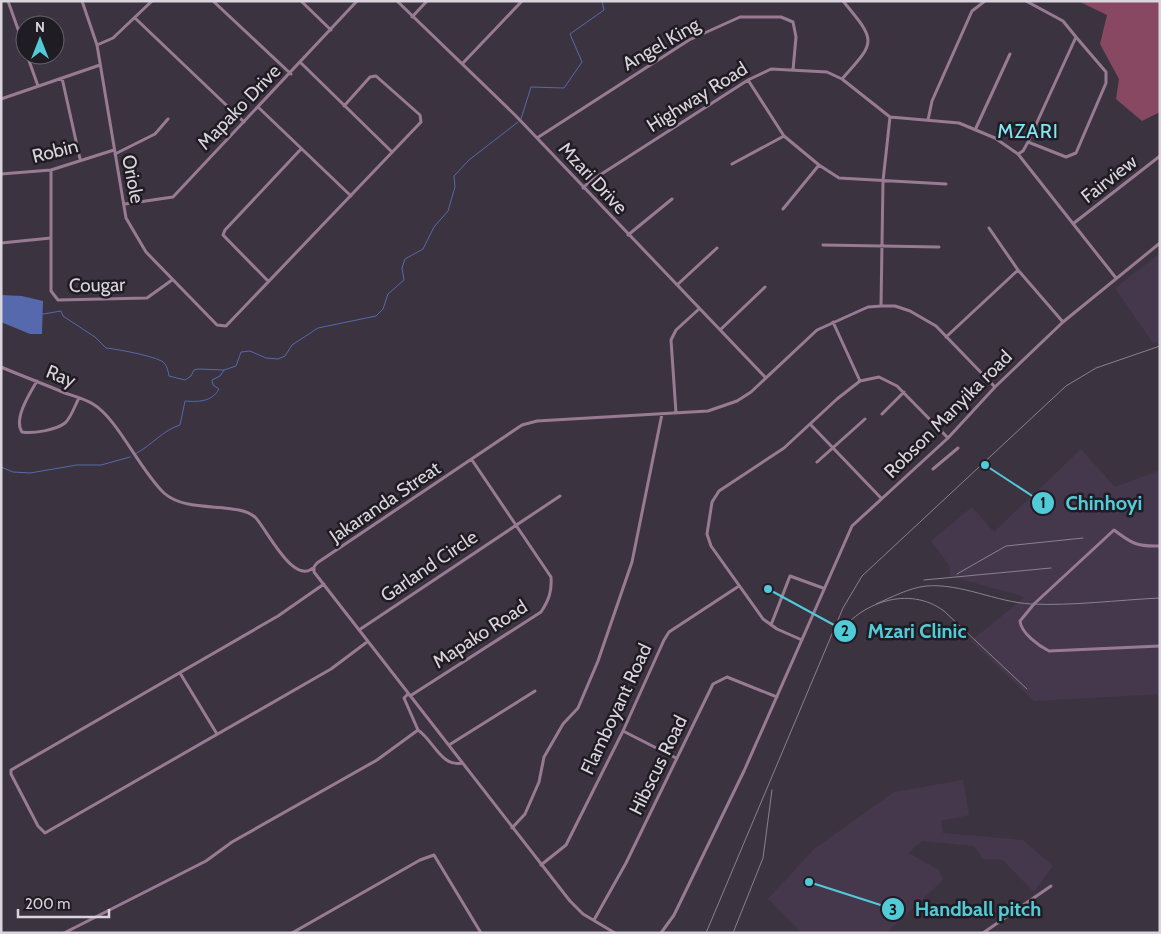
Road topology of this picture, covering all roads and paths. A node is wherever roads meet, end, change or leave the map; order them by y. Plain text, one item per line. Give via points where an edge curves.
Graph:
1 (8, 1) edge
2 (82, 1) edge
3 (152, 1) edge
4 (214, 1) edge
5 (300, 1) edge
6 (358, 1) edge
7 (397, 1) edge
8 (427, 1) edge
9 (522, 1) edge
10 (843, 1) edge
11 (985, 1) edge
12 (1026, 1) edge
13 (412, 17) junction
14 (136, 19) junction
15 (15, 21) edge
16 (331, 30) junction
17 (1076, 37) junction
18 (97, 45) junction
19 (1010, 54) dead end
20 (463, 62) junction
21 (301, 63) junction
22 (31, 65) edge
23 (100, 65) junction
24 (793, 70) junction
25 (291, 74) junction
26 (62, 78) junction
27 (842, 79) junction
28 (748, 80) junction
29 (38, 86) junction
30 (1, 99) edge
31 (344, 106) junction
32 (258, 107) junction
33 (890, 117) junction
34 (168, 120) dead end
35 (928, 120) junction
36 (244, 122) junction
37 (976, 128) junction
38 (784, 136) junction
39 (537, 138) junction
40 (1028, 142) junction
41 (301, 149) junction
42 (114, 152) junction
43 (392, 152) junction
44 (1018, 154) junction
45 (1160, 156) edge
46 (80, 159) junction
47 (732, 164) dead end
48 (819, 165) junction
49 (51, 170) junction
50 (1, 174) edge
51 (883, 181) junction
52 (946, 184) dead end
53 (583, 188) junction
54 (351, 196) junction
55 (672, 198) dead end
56 (125, 204) junction
57 (783, 209) dead end
58 (1074, 223) junction
59 (989, 228) dead end
60 (628, 235) junction
61 (51, 238) junction
62 (1, 243) edge
63 (1160, 243) edge
64 (882, 244) junction
65 (823, 245) dead end
66 (938, 247) dead end
67 (717, 248) dead end
68 (1018, 270) junction
69 (1116, 278) junction
70 (172, 280) junction
71 (268, 282) junction
72 (676, 285) junction
73 (765, 287) dead end
74 (881, 306) junction
75 (699, 309) junction
76 (833, 322) junction
77 (1063, 322) junction
78 (720, 330) junction
79 (946, 337) junction
80 (1, 367) edge
81 (765, 377) junction
82 (37, 381) junction
83 (860, 381) junction
84 (995, 387) junction
85 (904, 392) junction
86 (79, 398) junction
87 (662, 414) junction
88 (676, 414) junction
89 (882, 414) dead end
90 (865, 419) dead end
91 (811, 425) junction
92 (948, 438) junction
93 (833, 447) junction
94 (958, 448) dead end
95 (472, 460) junction
96 (817, 462) dead end
97 (933, 469) dead end
98 (560, 496) dead end
99 (881, 498) junction
100 (515, 524) junction
101 (1160, 546) edge
102 (314, 568) junction
103 (324, 584) junction
104 (740, 586) junction
105 (823, 588) junction
106 (771, 625) junction
107 (359, 630) junction
108 (802, 640) junction
109 (367, 642) junction
110 (1160, 646) edge
111 (180, 672) junction
112 (535, 691) dead end
113 (409, 695) junction
114 (777, 697) junction
115 (418, 730) junction
116 (623, 731) junction
117 (217, 734) junction
118 (450, 745) junction
119 (676, 758) junction
120 (462, 763) junction
121 (512, 828) junction
122 (540, 865) junction
123 (1051, 886) dead end
124 (594, 920) junction
125 (64, 933) edge
126 (292, 933) edge
127 (481, 933) edge
128 (615, 933) edge
129 (661, 933) edge
130 (982, 933) edge

1 - 15 street
2 - 18 street, Oriole
3 - 14 street
4 - 25 street
5 - 16 street
6 - 16 street, Mapako Drive
7 - 13 street, Mzari Drive
8 - 13 street
9 - 20 street
10 - 27 street via 868,36 869,44 866,52
11 - 35 street via 972,11 932,101
12 - 17 street via 1063,21
13 - 20 street, Mzari Drive
14 - 18 street via 113,38
14 - 36 street
16 - 21 street, Mapako Drive
17 - 40 street
17 - 40 street via 1106,72 1106,83 1076,153 1066,157
18 - 23 street, Oriole
19 - 37 street
20 - 39 street, Mzari Drive
21 - 25 street, Mapako Drive
21 - 31 street
22 - 29 street
23 - 26 street
23 - 42 street, Oriole
24 - 27 street, Highway Road via 827,72
24 - 28 street, Highway Road via 771,69
24 - 39 street, Angel King via 796,37 793,22 781,17 740,17 689,40
25 - 32 street, Mapako Drive
26 - 29 street
26 - 46 street
27 - 33 street, Highway Road
28 - 38 street
28 - 53 street, Highway Road
29 - 30 street
31 - 43 street
31 - 43 street via 370,77 376,76 420,114 421,122
32 - 36 street, Mapako Drive
32 - 41 street
33 - 35 street
33 - 51 street
34 - 42 street, Robin via 155,134
35 - 37 street
36 - 56 street, Mapako Drive via 172,197
37 - 44 street
38 - 47 street
38 - 48 street
39 - 53 street, Mzari Drive
40 - 44 street
41 - 54 street
41 - 71 street via 225,230 223,236
42 - 46 street, Robin
42 - 56 street, Oriole
43 - 54 street
44 - 58 street
45 - 58 street, Fairview
46 - 49 street, Robin
48 - 51 street via 839,178
48 - 57 street
49 - 50 street, Robin
49 - 61 street, Cougar
51 - 52 street
51 - 64 street
53 - 60 street, Mzari Drive
54 - 71 street
55 - 60 street
56 - 70 street, Oriole via 126,218 146,252
58 - 69 street
59 - 68 street
60 - 72 street, Mzari Drive
61 - 62 street
61 - 70 street, Cougar via 51,291 58,300 147,298
63 - 69 street, Robson Manyika road
64 - 65 street
64 - 66 street
64 - 74 street
67 - 72 street
68 - 77 street
68 - 79 street
69 - 77 street, Robson Manyika road
70 - 71 street, Oriole via 217,325 223,327
72 - 75 street, Mzari Drive
73 - 78 street
74 - 76 street, Jakaranda Streat via 868,307
74 - 79 street via 910,311 936,326
75 - 78 street, Mzari Drive
75 - 88 street via 676,330 671,340
76 - 81 street, Jakaranda Streat via 802,342
76 - 83 street
77 - 84 street, Robson Manyika road
78 - 81 street, Mzari Drive
79 - 84 street
80 - 82 street, Ray
81 - 88 street, Jakaranda Streat via 737,401 708,411
82 - 86 street, Ray
82 - 86 street via 24,406 20,422 22,432 41,432 65,423
83 - 85 street via 879,378
83 - 91 street
84 - 92 street, Robson Manyika road
85 - 89 street
85 - 92 street
86 - 102 street, Ray via 93,404 108,417 144,472 166,495 186,504 236,510 254,516 296,570 302,572
87 - 88 street, Jakaranda Streat
87 - 95 street, Jakaranda Streat via 537,420 522,426
87 - 121 street via 632,562 598,660 578,708 563,724 544,757 539,782 526,814
90 - 93 street
91 - 93 street
91 - 104 street via 784,448 719,491 712,502 708,534 711,546
92 - 99 street, Robson Manyika road
93 - 96 street
93 - 99 street
94 - 97 street
95 - 100 street, Mapako Road
95 - 102 street, Jakaranda Streat
98 - 100 street, Garland Circle
99 - 105 street, Robson Manyika road via 852,526
100 - 107 street, Garland Circle
100 - 113 street, Mapako Road via 551,577 548,602 540,612
101 - 110 street via 1143,547 1114,530 1020,620 1040,646 1049,651
102 - 103 street
103 - 107 street
103 - 111 street via 278,616
104 - 106 street via 763,619
104 - 116 street, Flamboyant Road via 669,632
105 - 106 street via 790,576
105 - 108 street, Robson Manyika road
106 - 108 street
107 - 109 street
108 - 114 street, Robson Manyika road
109 - 113 street
109 - 117 street via 331,669
111 - 117 street
111 - 117 street via 11,770 38,826 45,833
112 - 118 street
113 - 115 street via 404,698 406,707
113 - 118 street
114 - 119 street, Hibscus Road via 727,677 719,679 713,684
114 - 129 street, Robson Manyika road via 674,915
115 - 120 street via 449,763
115 - 125 street via 377,760 232,842 206,861
116 - 119 street
116 - 122 street, Flamboyant Road via 566,845
118 - 120 street
119 - 124 street, Hibscus Road via 626,863
120 - 121 street
121 - 122 street
122 - 124 street via 570,901
123 - 130 street
124 - 128 street
126 - 127 street via 434,855

